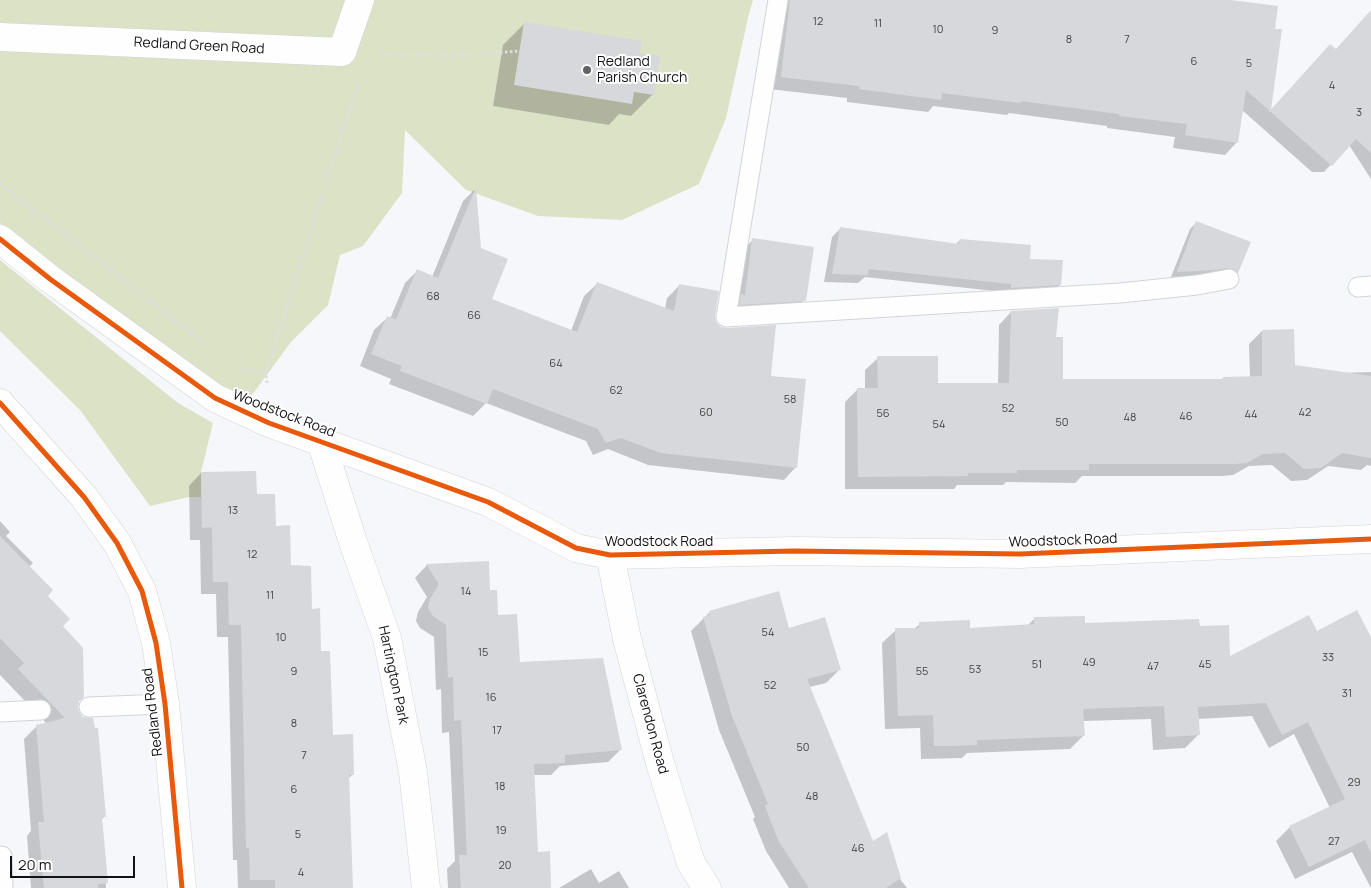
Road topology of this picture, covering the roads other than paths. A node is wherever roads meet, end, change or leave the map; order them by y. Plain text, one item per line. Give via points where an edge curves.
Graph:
1 (360, 0) edge
2 (778, 0) edge
3 (0, 36) edge
4 (0, 239) edge
5 (1229, 279) dead end
6 (0, 403) edge
7 (321, 441) junction
8 (1371, 539) edge
9 (610, 555) junction
10 (165, 704) junction
11 (89, 707) dead end
12 (41, 710) dead end
13 (0, 712) edge
14 (2, 856) dead end
15 (4, 888) edge
16 (182, 888) edge
17 (426, 888) edge
18 (707, 888) edge

1 - 3 street, Redland Green Road via 342,52
2 - 5 lane via 726,316 1120,293
4 - 7 street, Woodstock Road via 215,398 269,423
6 - 10 street, Redland Road via 84,497 117,543 142,591 156,643
7 - 9 street, Woodstock Road via 488,502 576,548
7 - 17 street, Hartington Park via 387,638 413,772
8 - 9 street, Woodstock Road via 1020,554 794,552
9 - 18 street, Clarendon Road via 627,639 660,763 692,863
10 - 11 lane
10 - 16 street, Redland Road
12 - 13 lane
14 - 15 lane

